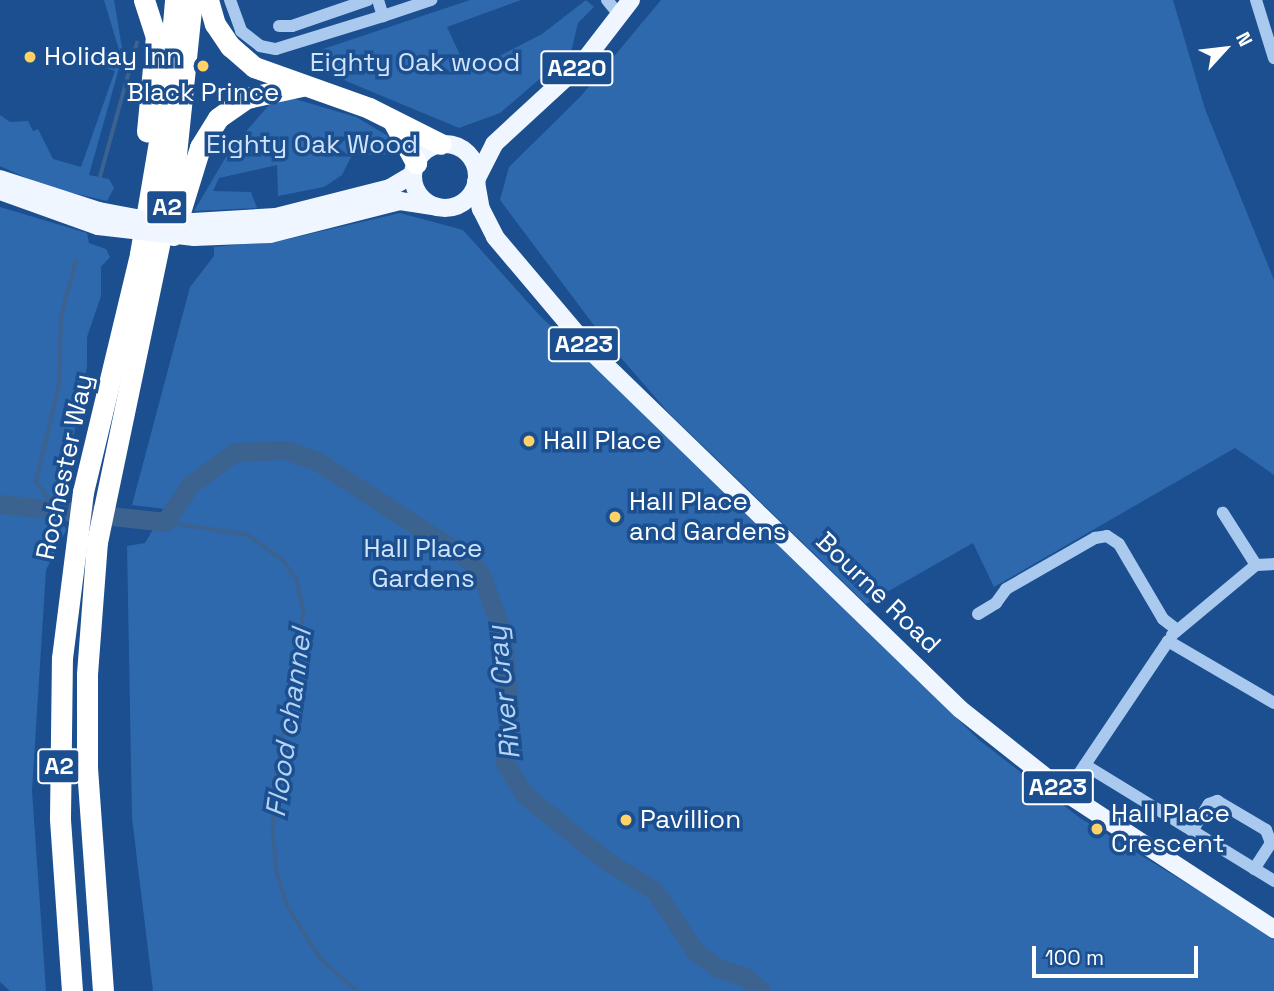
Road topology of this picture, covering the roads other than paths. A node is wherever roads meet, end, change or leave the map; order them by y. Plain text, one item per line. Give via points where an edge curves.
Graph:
1 (144, 0) edge
2 (175, 0) edge
3 (192, 0) edge
4 (208, 0) edge
5 (230, 0) edge
6 (368, 0) edge
7 (378, 0) edge
8 (430, 0) edge
9 (607, 0) edge
10 (631, 0) edge
11 (1256, 0) edge
12 (383, 16) junction
13 (620, 16) junction
14 (279, 26) dead end
15 (1274, 58) edge
16 (302, 86) junction
17 (391, 119) junction
18 (512, 125) junction
19 (452, 146) junction
20 (415, 169) junction
21 (0, 179) edge
22 (477, 180) junction
23 (0, 191) edge
24 (444, 207) junction
25 (99, 218) junction
26 (193, 229) junction
27 (495, 237) junction
28 (125, 411) junction
29 (97, 424) junction
30 (1223, 513) dead end
31 (1274, 564) edge
32 (1256, 565) junction
33 (978, 614) dead end
34 (1176, 629) junction
35 (1168, 641) junction
36 (1274, 704) edge
37 (1085, 765) junction
38 (1066, 793) junction
39 (1192, 831) junction
40 (1254, 869) junction
41 (1274, 881) edge
42 (1274, 929) edge
43 (72, 991) edge
44 (103, 991) edge

1 - 29 highway via 153,18 157,52 140,188 99,391
2 - 29 highway, Rochester Way / A2 via 167,94 140,254
3 - 28 highway, Rochester Way / A2 via 174,174
4 - 16 highway via 215,24 230,46 254,66
5 - 12 street via 241,31 260,46 276,49
6 - 14 street via 292,26
7 - 12 street
8 - 12 street
9 - 13 street
10 - 13 main road, A220
11 - 15 street
13 - 18 main road, A220 via 571,74
16 - 17 highway
16 - 28 highway via 247,98 227,109 208,130 193,167
17 - 19 highway
17 - 20 highway
18 - 19 main road, A220
18 - 22 main road, A220 via 494,144
19 - 20 main road via 426,150
19 - 22 main road via 473,160
20 - 24 main road via 423,199
20 - 26 main road, Bourne Road / A223 via 390,188 276,217
21 - 25 main road, Bourne Road / A223
22 - 24 main road via 469,198
22 - 27 main road, Bourne Road / A223 via 481,209
23 - 25 main road, Bourne Road / A223
24 - 26 main road, Bourne Road / A223 via 400,201 270,234
24 - 27 main road, Bourne Road / A223
25 - 26 main road, Bourne Road / A223, bridge
27 - 38 main road, Bourne Road / A223 via 547,303 613,373 960,709
28 - 44 highway, Rochester Way / A2 via 97,542 87,674 87,769
29 - 43 highway, Rochester Way / A2 via 75,540 58,738
30 - 32 street
31 - 32 street
32 - 34 street
33 - 34 street via 996,603 1006,589 1095,538 1107,536 1119,544 1163,619
34 - 35 street
35 - 36 street
35 - 37 street
37 - 38 street
37 - 39 street
38 - 42 main road, Bourne Road / A223
39 - 40 street
39 - 40 street via 1213,802 1243,815 1271,834 1271,843
40 - 41 street

